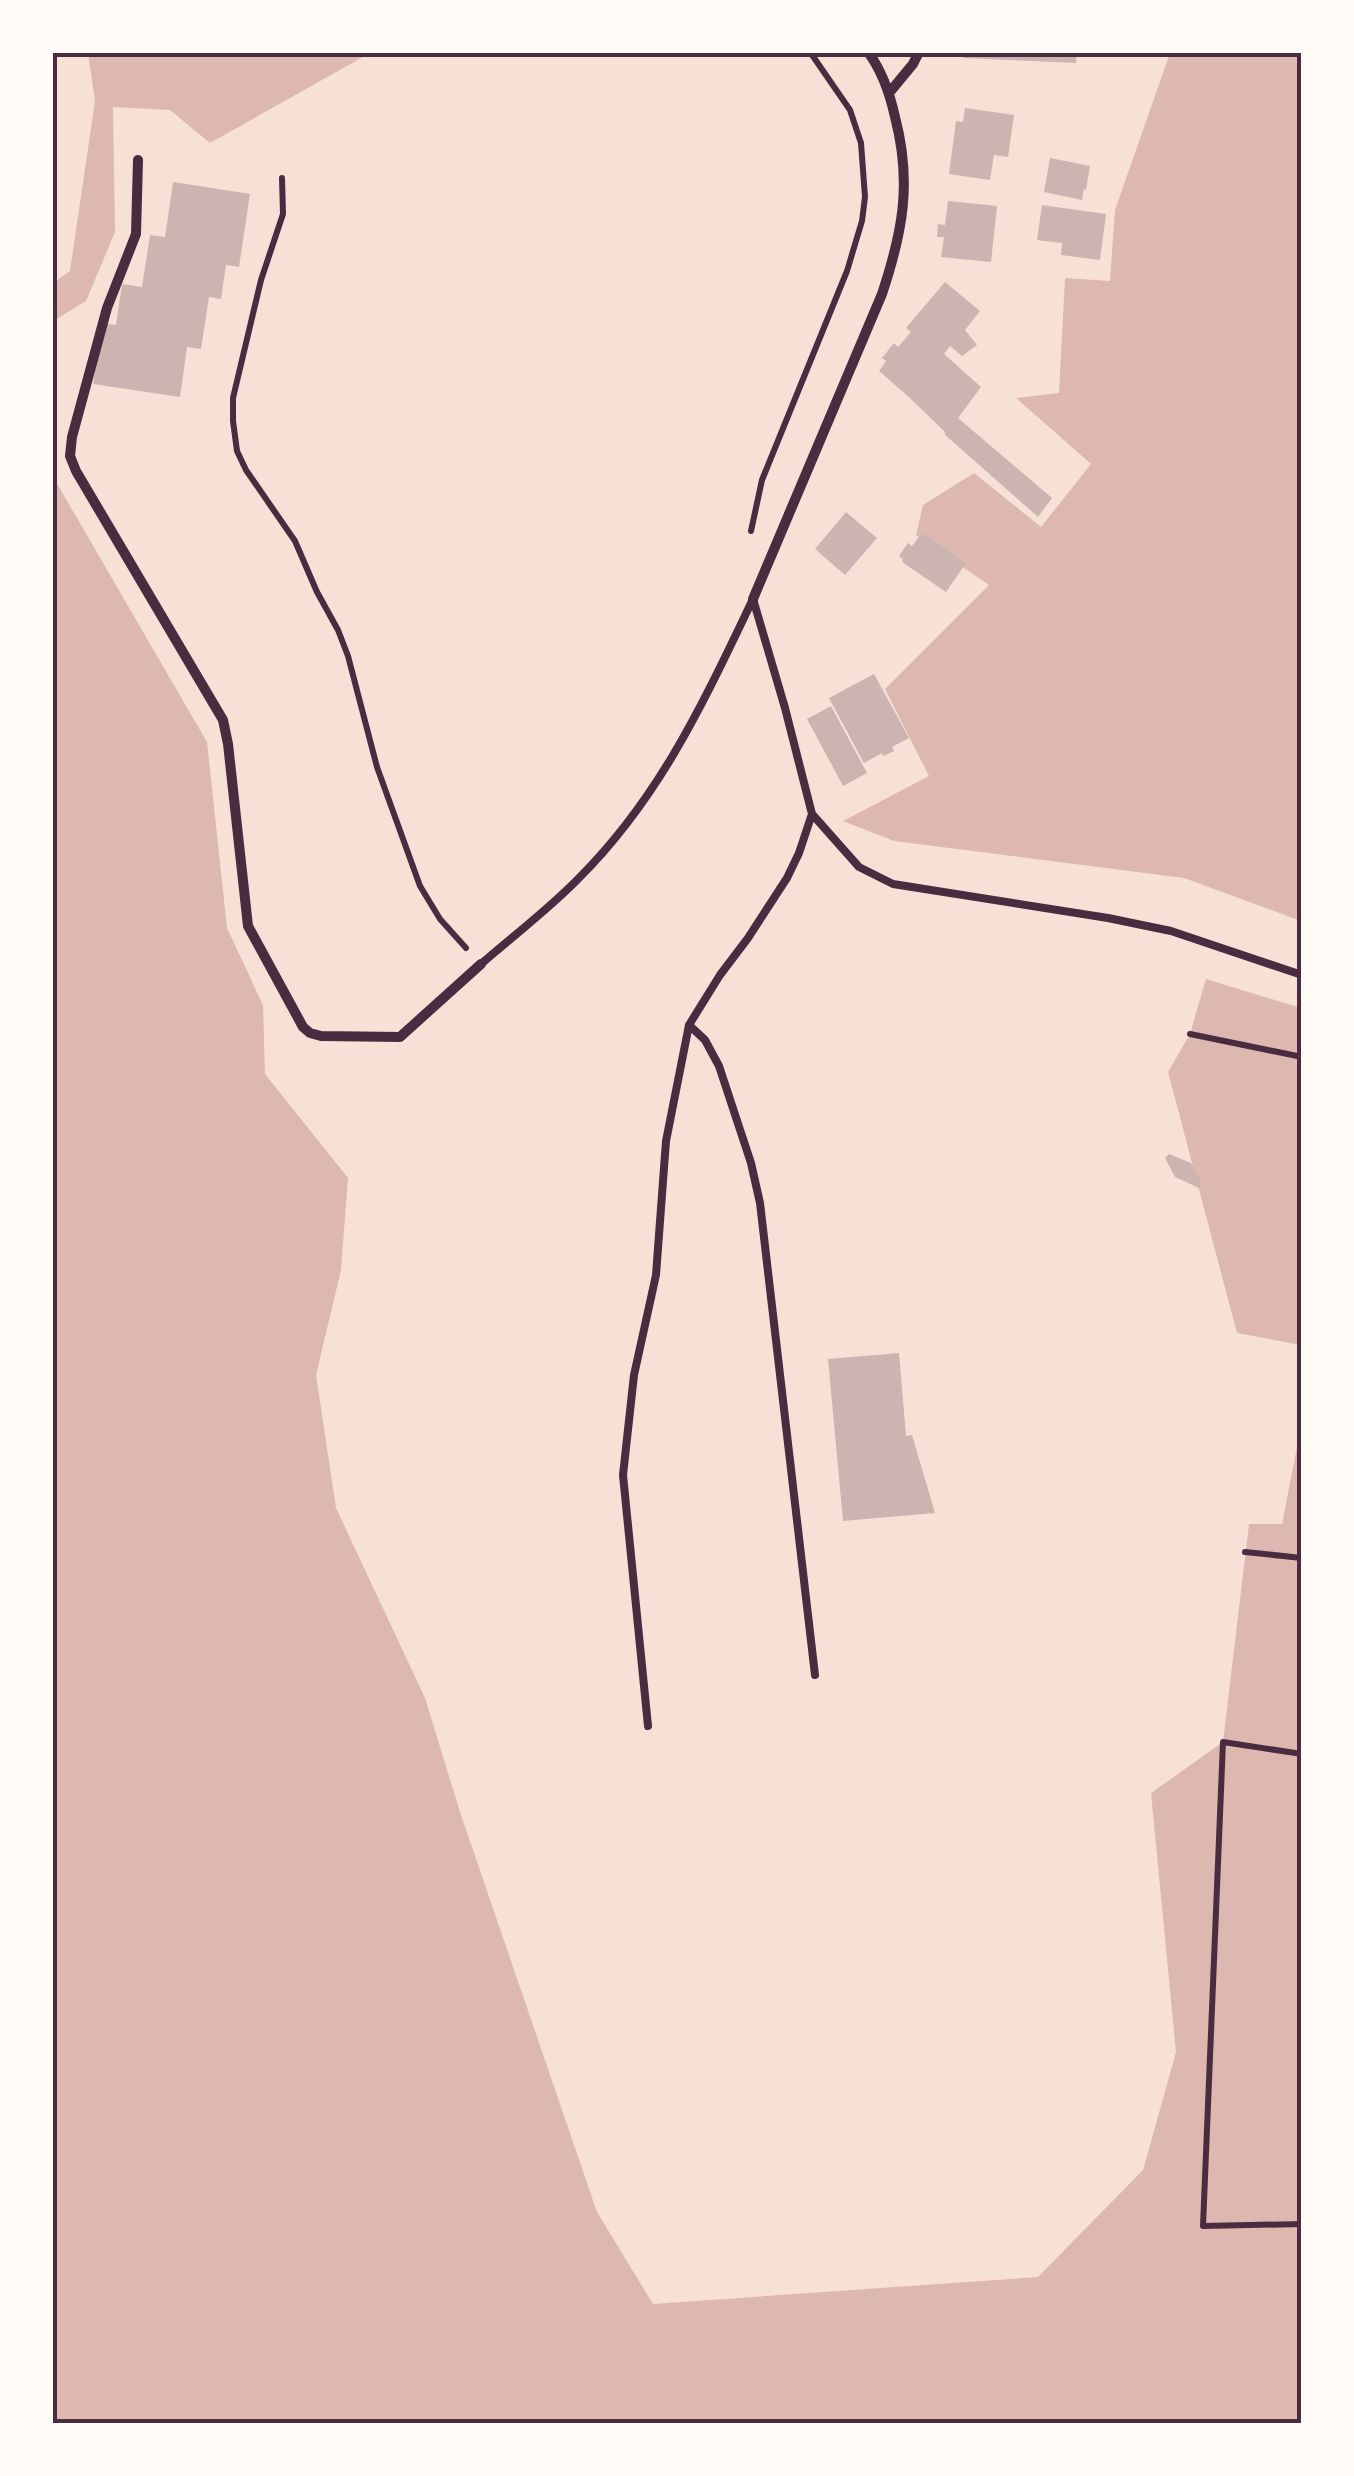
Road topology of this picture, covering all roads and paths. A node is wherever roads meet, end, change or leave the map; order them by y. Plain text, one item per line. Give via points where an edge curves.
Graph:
1 (810, 52) edge
2 (868, 52) edge
3 (919, 52) edge
4 (890, 93) junction
5 (138, 160) dead end
6 (282, 178) dead end
7 (748, 547) dead end
8 (753, 599) junction
9 (812, 814) junction
10 (481, 964) junction
11 (1302, 974) edge
12 (689, 1025) junction
13 (1190, 1034) dead end
14 (1302, 1057) edge
15 (1245, 1552) dead end
16 (1302, 1558) edge
17 (816, 1675) dead end
18 (648, 1726) dead end
19 (1302, 1754) edge
20 (1302, 2224) edge

1 - 7 path via 850,110 861,143 862,221 762,480
2 - 4 street
3 - 4 street
4 - 8 street via 906,174 896,254
5 - 10 street via 136,234 108,308 70,456 223,720 248,926 303,1026 321,1036 400,1036
6 - 10 path via 283,214 233,398 238,450 295,541 338,630 420,886
8 - 9 lane
8 - 10 lane via 690,730 643,802 579,878
9 - 11 lane via 858,867 893,884 1171,931
9 - 12 lane via 787,878
12 - 17 lane via 720,1066 760,1203
12 - 18 lane via 666,1141 656,1275 634,1375 623,1475
13 - 14 path
15 - 16 path
19 - 20 path via 1222,1742 1202,2226

